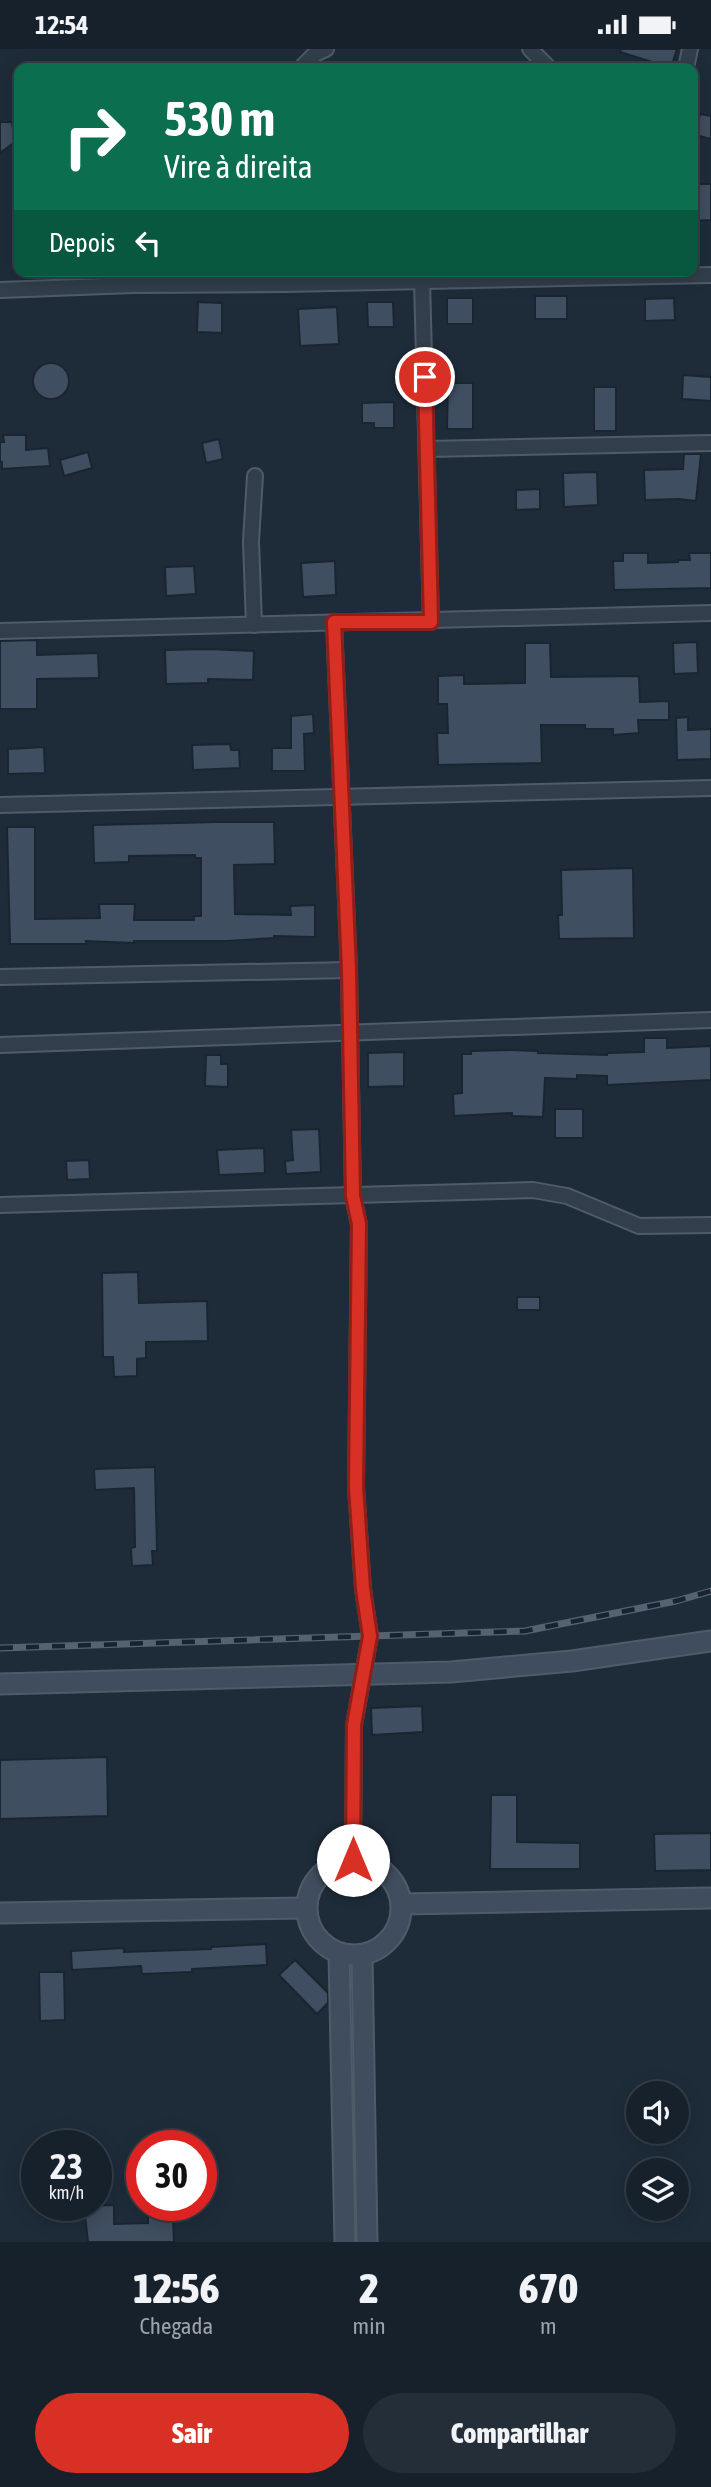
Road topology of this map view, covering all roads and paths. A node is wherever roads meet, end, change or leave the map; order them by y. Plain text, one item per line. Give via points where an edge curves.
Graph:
1 (326, 49) edge
2 (530, 49) edge
3 (306, 63) edge
4 (545, 63) edge
5 (544, 277) edge
6 (284, 278) edge
7 (422, 281) junction
8 (0, 290) edge
9 (711, 443) edge
10 (427, 449) junction
11 (255, 476) dead end
12 (711, 613) edge
13 (334, 622) junction
14 (431, 622) junction
15 (254, 625) junction
16 (0, 631) edge
17 (711, 788) edge
18 (340, 797) junction
19 (0, 805) edge
20 (349, 970) junction
21 (0, 977) edge
22 (711, 1020) edge
23 (350, 1033) junction
24 (0, 1045) edge
25 (353, 1196) junction
26 (0, 1205) edge
27 (711, 1225) edge
28 (711, 1641) edge
29 (363, 1673) junction
30 (0, 1684) edge
31 (353, 1860) junction
32 (711, 1898) edge
33 (402, 1905) junction
34 (306, 1908) junction
35 (0, 1913) edge
36 (339, 1953) junction
37 (362, 1955) junction
38 (345, 2242) edge
39 (367, 2242) edge

1 - 3 street
2 - 4 street
5 - 7 street
6 - 7 street
6 - 8 street
7 - 10 street
9 - 10 street
10 - 14 street
11 - 15 street via 251,541
12 - 14 street
13 - 14 street
13 - 15 street
13 - 18 street
15 - 16 street
17 - 18 street
18 - 19 street
18 - 20 street
20 - 21 street
20 - 23 street
22 - 23 street
23 - 24 street
23 - 25 street
25 - 26 street
25 - 27 street via 533,1190 567,1196 639,1226
25 - 29 street via 359,1224 356,1487 370,1636
28 - 29 street via 572,1661 451,1672
29 - 30 street
29 - 31 street via 354,1725
31 - 33 street via 376,1866 394,1882
31 - 34 street via 330,1867 312,1884
32 - 33 street
33 - 37 street via 400,1922 391,1937
34 - 35 street
34 - 36 street via 322,1943
36 - 37 street
36 - 38 street
37 - 39 street

